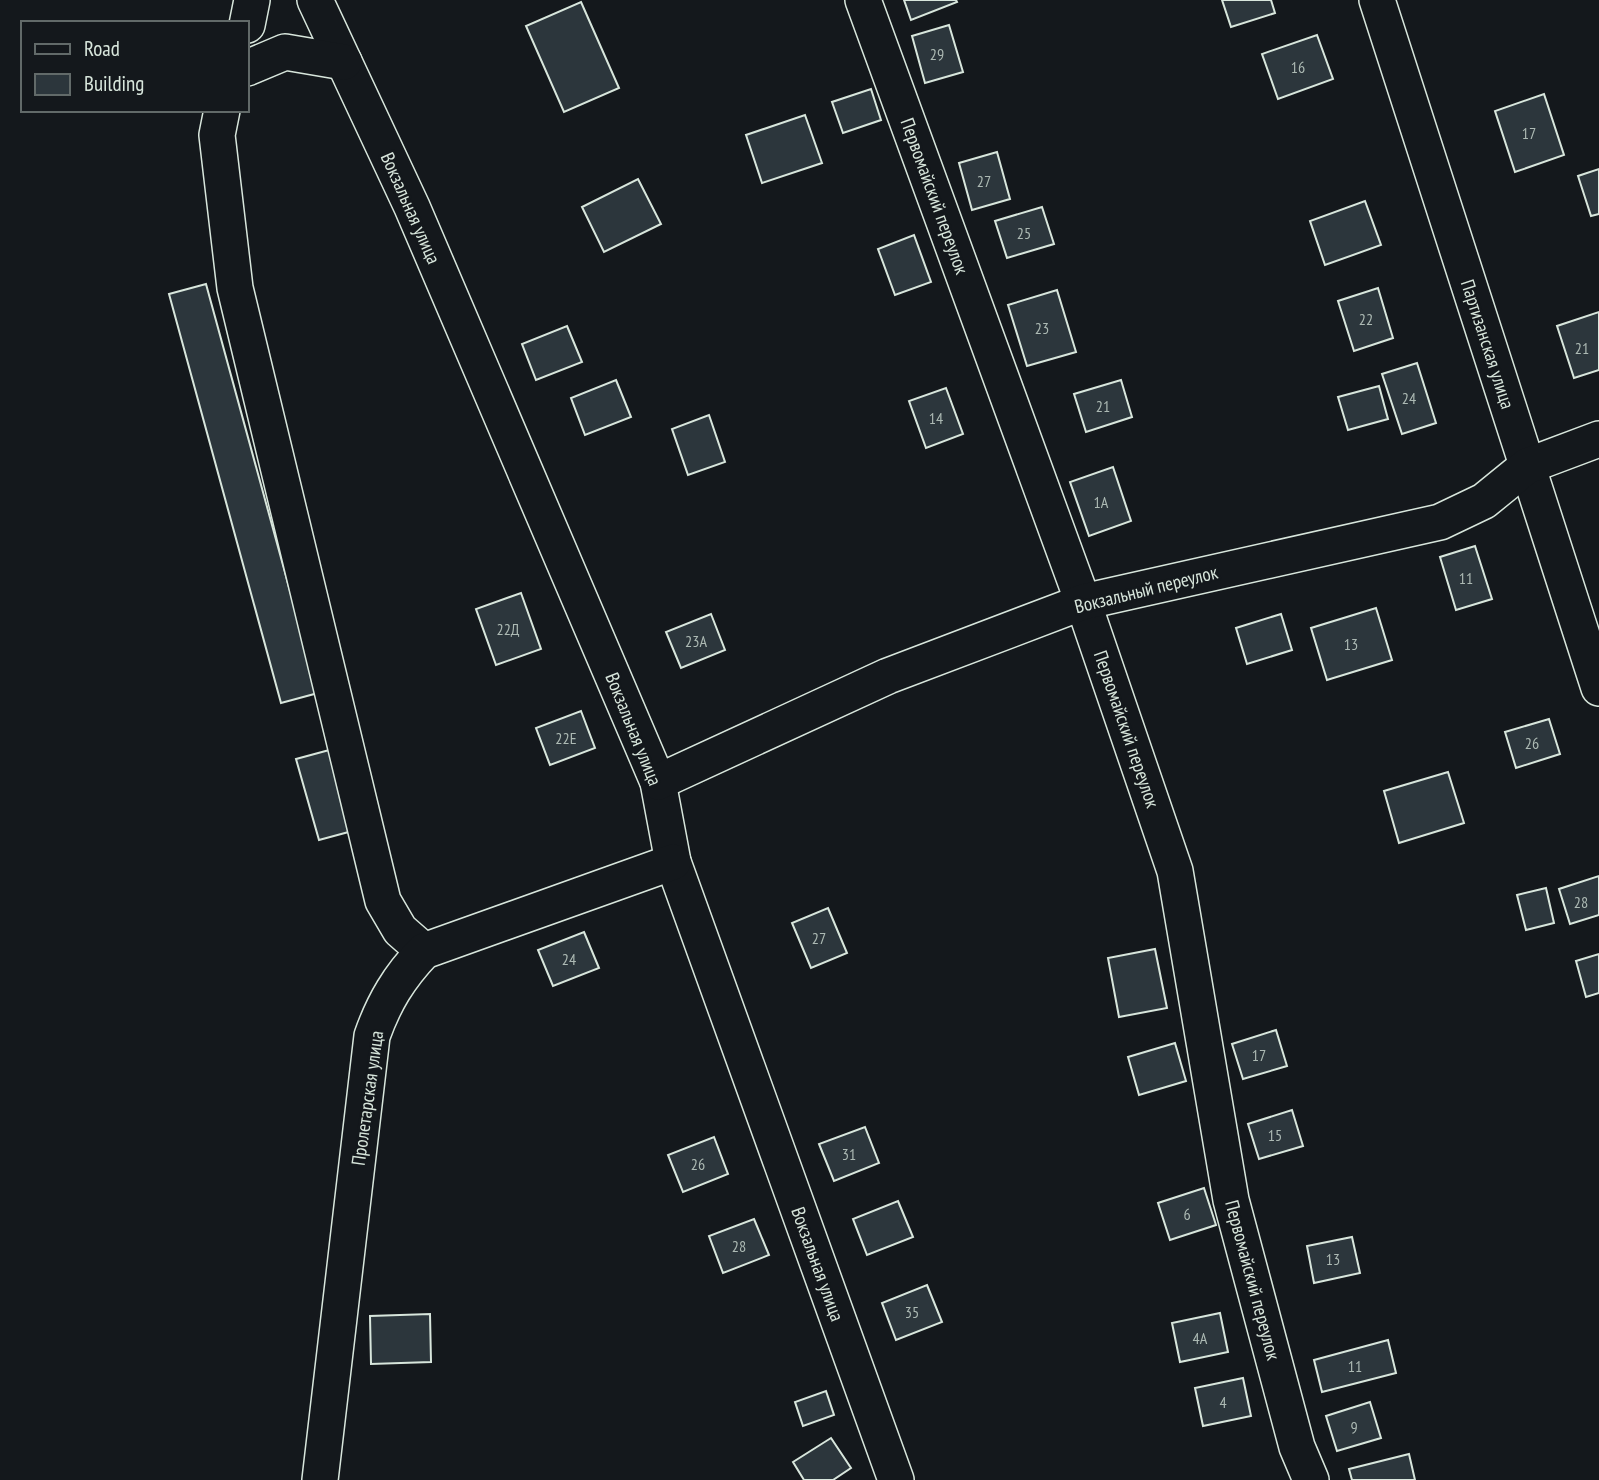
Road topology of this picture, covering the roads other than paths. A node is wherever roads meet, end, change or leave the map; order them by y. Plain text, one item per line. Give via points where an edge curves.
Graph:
1 (252, 0) edge
2 (315, 0) edge
3 (863, 0) edge
4 (1377, 0) edge
5 (248, 21) edge
6 (344, 62) junction
7 (248, 67) edge
8 (222, 112) edge
9 (1599, 439) edge
10 (1527, 466) junction
11 (1083, 602) junction
12 (1599, 688) edge
13 (658, 782) junction
14 (673, 862) junction
15 (424, 951) junction
16 (320, 1480) edge
17 (896, 1480) edge
18 (1311, 1480) edge

1 - 5 street
2 - 6 street, Вокзальная улица
3 - 11 street, Первомайский переулок
4 - 10 street, Партизанская улица
6 - 7 street via 285,52
6 - 13 street, Вокзальная улица via 418,220
8 - 15 street via 217,135 238,302 383,901 400,930
9 - 10 street, Вокзальный переулок
10 - 11 street, Вокзальный переулок via 1484,501 1440,522
10 - 12 street, Партизанская улица
11 - 13 street, Вокзальный переулок via 888,676
11 - 18 street, Первомайский переулок via 1175,872 1231,1200 1297,1447
13 - 14 street, Вокзальная улица
14 - 15 street, Пролетарская улица
14 - 17 street, Вокзальная улица
15 - 16 street, Пролетарская улица via 383,1004 372,1036

